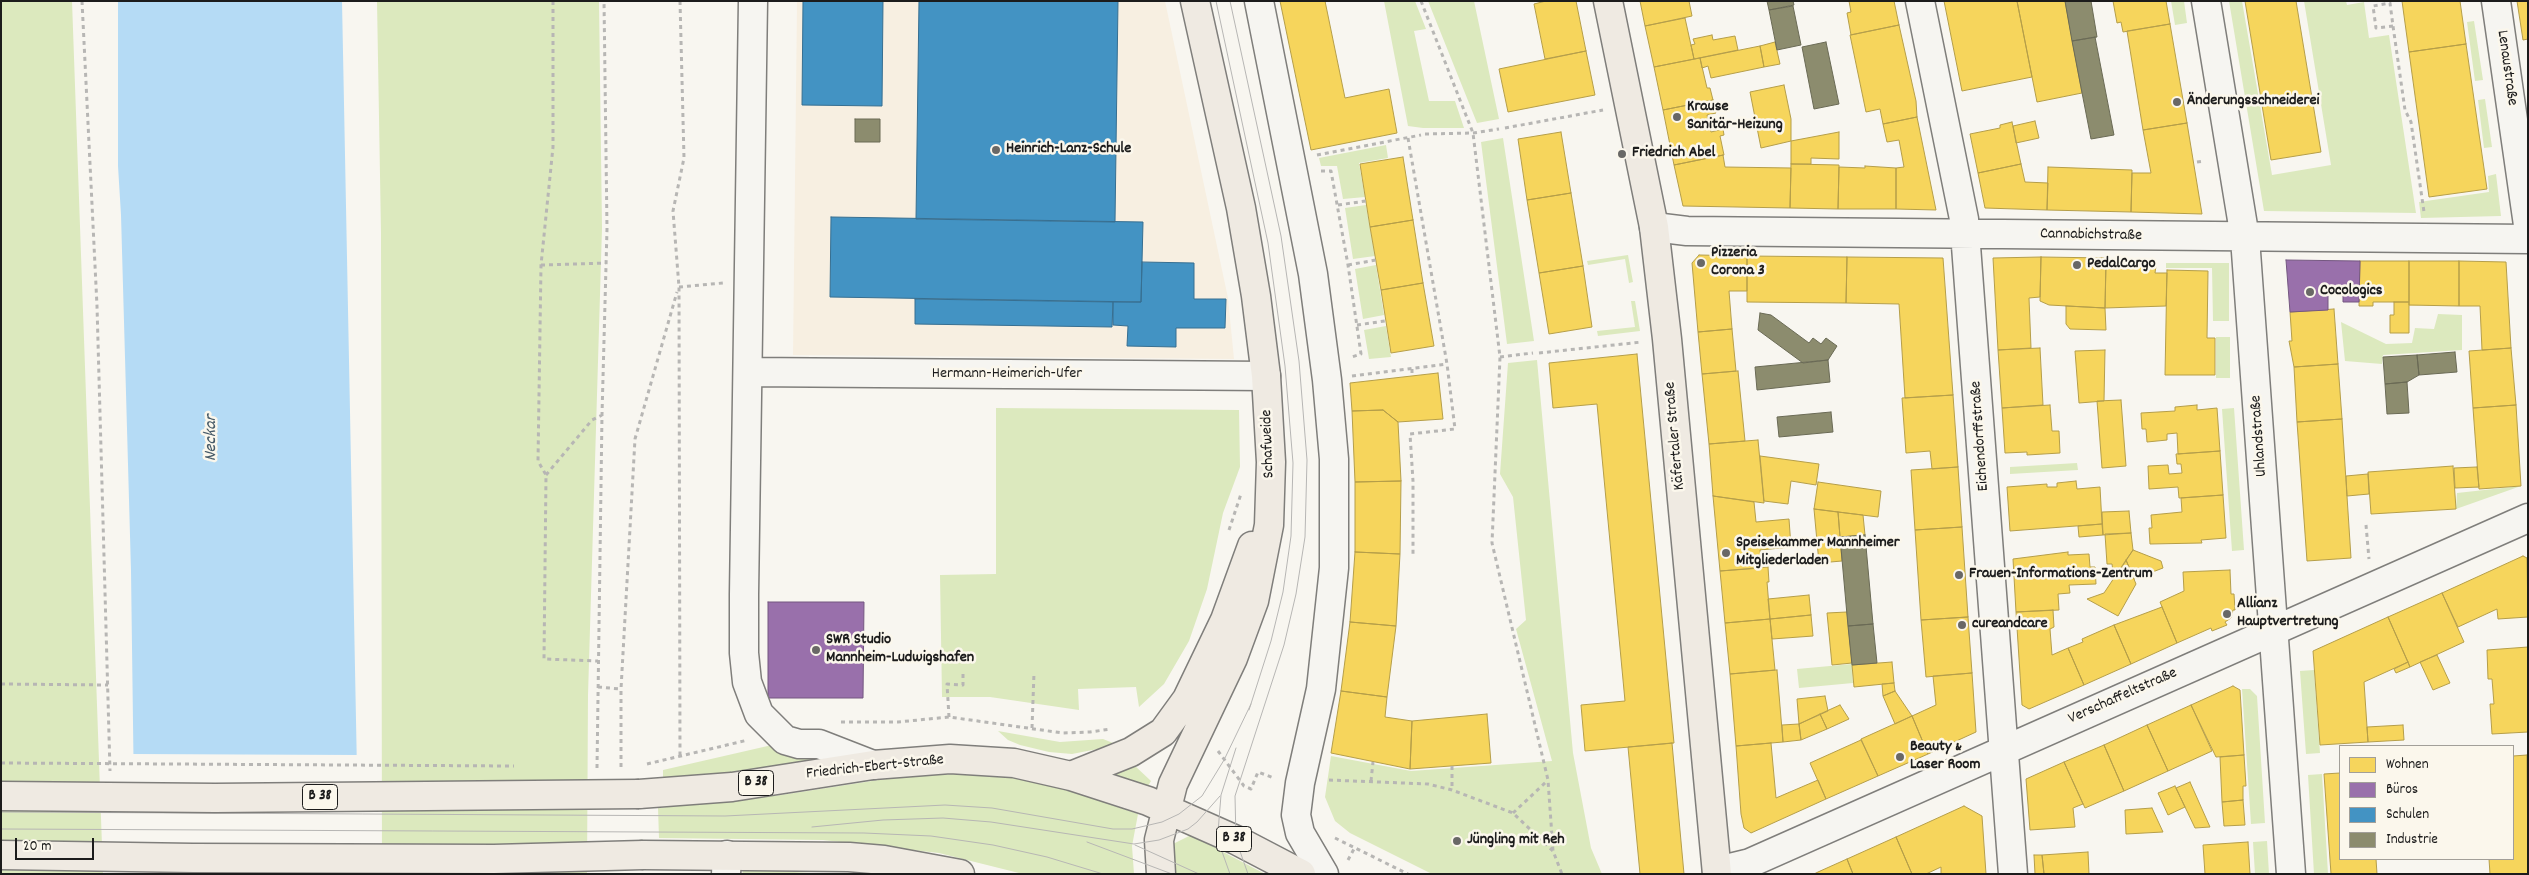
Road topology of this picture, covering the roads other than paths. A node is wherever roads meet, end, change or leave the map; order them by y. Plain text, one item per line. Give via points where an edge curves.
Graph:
1 (753, 1) edge
2 (1195, 1) edge
3 (1259, 1) edge
4 (1608, 1) edge
5 (1920, 1) edge
6 (2206, 1) edge
7 (2496, 1) edge
8 (2528, 225) edge
9 (1654, 227) junction
10 (1966, 234) junction
11 (2245, 238) junction
12 (2528, 239) edge
13 (748, 372) junction
14 (1266, 376) junction
15 (2528, 518) edge
16 (1269, 526) junction
17 (2274, 630) junction
18 (2005, 750) junction
19 (873, 765) junction
20 (1071, 776) junction
21 (1, 796) edge
22 (1166, 808) junction
23 (1, 855) edge
24 (2012, 864) edge
25 (726, 865) edge
26 (1717, 872) edge
27 (960, 874) edge
28 (1160, 874) edge
29 (1301, 874) edge
30 (1324, 874) edge
31 (2291, 874) edge

1 - 13 street
2 - 14 main road, Schafweide via 1241,208
3 - 30 street via 1301,158 1334,460 1334,568 1321,689 1296,815 1310,832
4 - 9 main road, Käfertaler Straße
5 - 10 street, Eichendorffstraße
6 - 11 street, Uhlandstraße
7 - 8 street, Lenaustraße
9 - 10 street, Cannabichstraße via 1688,231
9 - 26 main road, Käfertaler Straße
10 - 11 street, Cannabichstraße
10 - 18 street, Eichendorffstraße
11 - 12 street, Cannabichstraße
11 - 17 street, Uhlandstraße
13 - 14 street, Hermann-Heimerich-Ufer
13 - 19 street via 744,621 747,682 759,714 784,740 819,744
14 - 16 main road, Schafweide via 1272,462
15 - 17 street, Verschaffeltstraße
16 - 20 main road via 1251,547 1225,620 1187,699 1163,732 1131,752
16 - 22 main road, Schafweide via 1254,601 1233,658 1189,748
17 - 18 street, Verschaffeltstraße
17 - 31 street, Uhlandstraße
18 - 24 street, Eichendorffstraße
18 - 26 street, Verschaffeltstraße via 1750,863
19 - 20 main road, Friedrich-Ebert-Straße / B 38 via 950,759 1014,763
19 - 21 main road, Friedrich-Ebert-Straße / B 38, bridge via 732,787 630,785 215,798
20 - 22 main road, Friedrich-Ebert-Straße / B 38
22 - 28 main road, Schafweide via 1159,840
22 - 29 main road, Friedrich-Ebert-Straße / B 38
23 - 25 main road, bridge via 455,859 643,855
25 - 27 main road via 848,857

